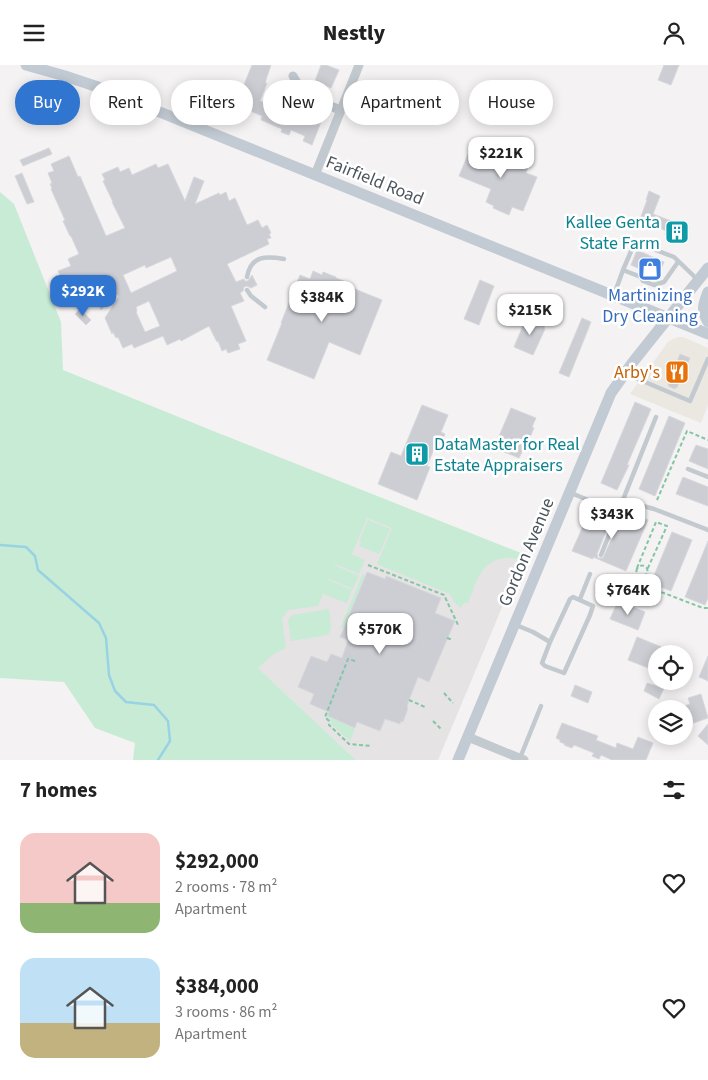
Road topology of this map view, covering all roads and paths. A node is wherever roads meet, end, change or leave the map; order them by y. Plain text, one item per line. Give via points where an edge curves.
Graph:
1 (26, 65) edge
2 (359, 65) edge
3 (293, 76) dead end
4 (340, 110) junction
5 (315, 175) junction
6 (284, 259) dead end
7 (678, 261) junction
8 (708, 268) edge
9 (623, 270) junction
10 (247, 277) dead end
11 (698, 281) junction
12 (247, 290) dead end
13 (708, 292) edge
14 (613, 296) junction
15 (266, 307) dead end
16 (667, 318) junction
17 (708, 322) edge
18 (708, 335) edge
19 (708, 359) edge
20 (625, 373) junction
21 (656, 417) dead end
22 (708, 434) edge
23 (707, 440) edge
24 (688, 469) dead end
25 (708, 477) edge
26 (569, 493) junction
27 (657, 500) dead end
28 (622, 505) junction
29 (708, 530) edge
30 (601, 555) dead end
31 (368, 565) dead end
32 (637, 568) junction
33 (647, 570) junction
34 (590, 574) dead end
35 (644, 576) junction
36 (580, 599) junction
37 (708, 608) edge
38 (515, 625) junction
39 (459, 627) dead end
40 (447, 638) dead end
41 (453, 640) dead end
42 (550, 643) junction
43 (355, 661) dead end
44 (339, 681) junction
45 (343, 683) dead end
46 (444, 693) dead end
47 (409, 700) dead end
48 (453, 703) dead end
49 (540, 706) dead end
50 (425, 707) dead end
51 (433, 721) dead end
52 (442, 730) dead end
53 (468, 737) junction
54 (371, 746) dead end
55 (521, 759) edge
56 (458, 760) edge

1 - 5 main road, Fairfield Road via 98,87
2 - 4 street
3 - 4 street via 304,95
4 - 5 street
5 - 14 main road, Fairfield Road
6 - 10 lane via 260,258 253,263
7 - 9 lane via 664,282 654,285
7 - 9 lane via 635,242
7 - 11 lane
8 - 11 main road, Gordon Avenue
9 - 14 lane
11 - 16 main road, Gordon Avenue
12 - 15 lane
13 - 17 main road via 703,310
14 - 16 main road, Fairfield Road
16 - 18 main road, Fairfield Road
16 - 20 main road, Gordon Avenue
19 - 20 lane via 690,401
20 - 26 main road, Gordon Avenue via 611,393
21 - 28 lane
22 - 23 path
23 - 27 path via 687,431
24 - 25 lane
26 - 28 lane via 593,502
26 - 38 main road, Gordon Avenue
28 - 29 lane via 632,503 654,509
28 - 30 lane
31 - 39 path via 444,595
32 - 33 path via 644,566
32 - 33 path via 656,522 667,526
32 - 35 path via 637,575
33 - 35 path
34 - 36 lane
35 - 37 path via 648,587
36 - 42 lane via 570,599
36 - 42 lane via 593,605 564,673 544,667 542,663
38 - 42 lane
38 - 53 main road, Gordon Avenue
40 - 41 path
43 - 44 path via 348,659
44 - 45 path
44 - 54 path via 325,717 349,744
46 - 48 path
47 - 50 path
49 - 55 lane
51 - 52 path
53 - 55 street
53 - 56 main road, Gordon Avenue

